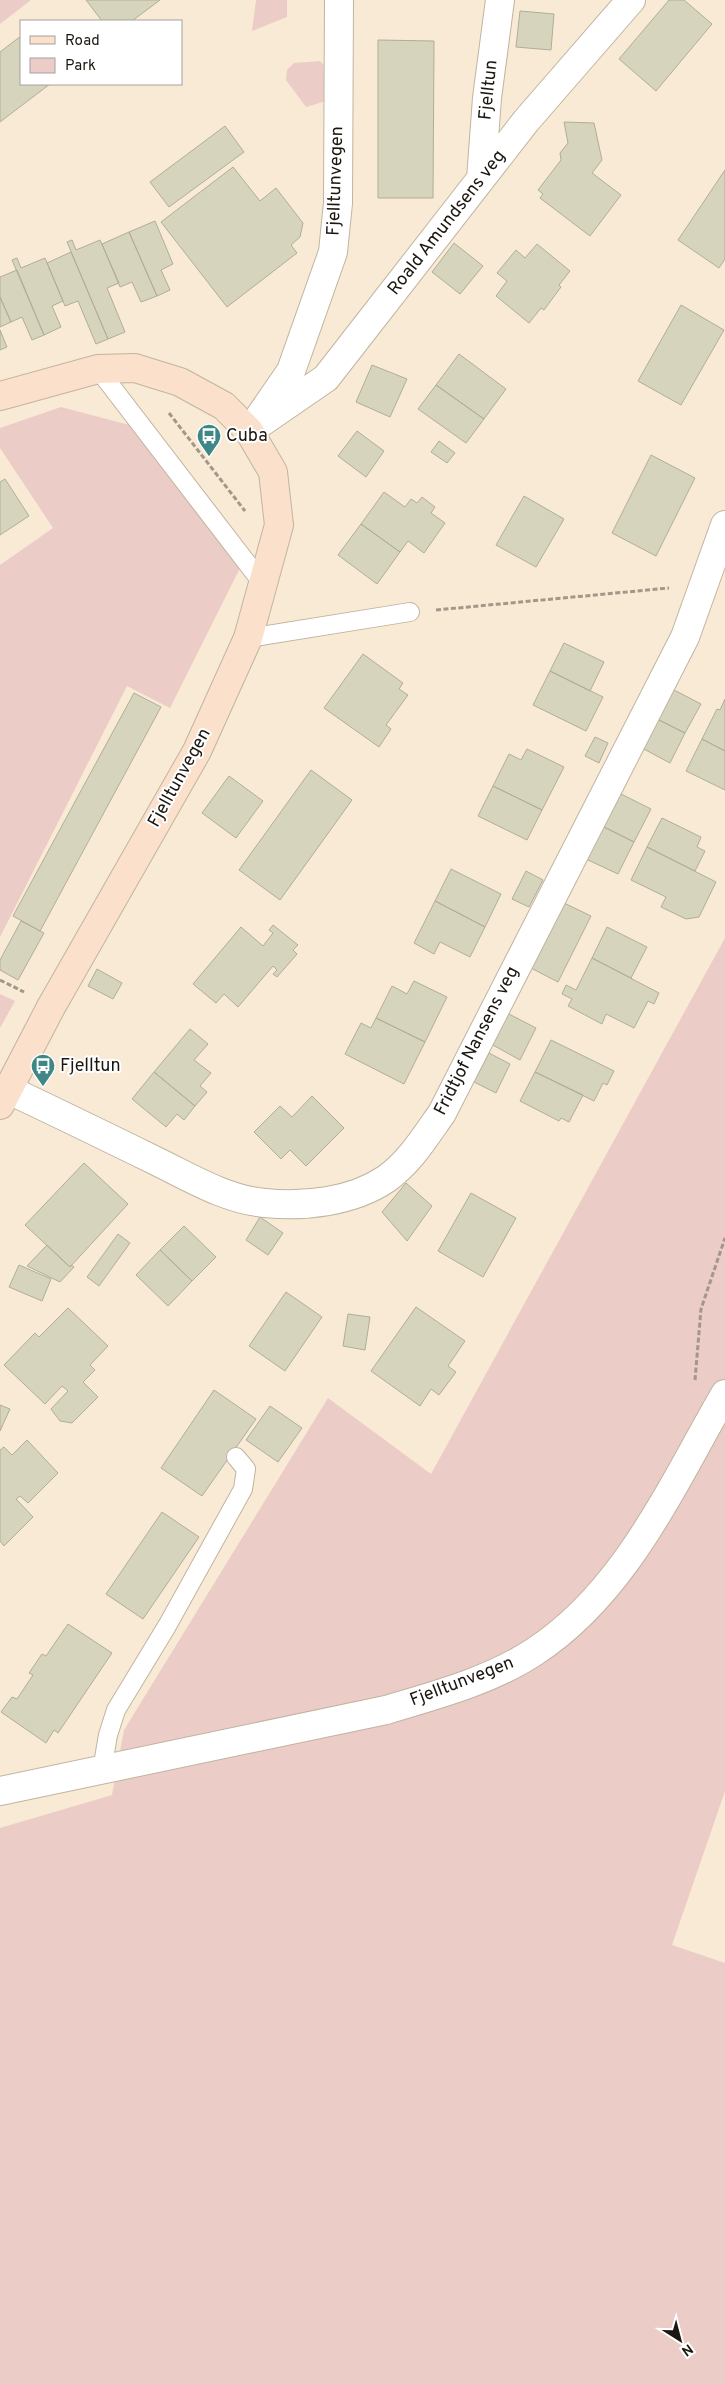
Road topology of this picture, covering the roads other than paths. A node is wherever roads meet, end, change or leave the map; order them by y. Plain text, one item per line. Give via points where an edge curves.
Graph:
1 (339, 0) edge
2 (500, 0) edge
3 (631, 0) edge
4 (481, 180) junction
5 (98, 369) junction
6 (0, 396) edge
7 (249, 431) junction
8 (725, 525) edge
9 (263, 584) junction
10 (410, 612) road end
11 (248, 638) junction
12 (4, 1097) edge
13 (725, 1394) edge
14 (236, 1457) dead end
15 (102, 1770) junction
16 (0, 1790) edge

1 - 7 street, Fjelltunvegen via 338,203 333,252 291,371
2 - 4 street, Fjelltun via 487,98
3 - 4 street, Roald Amundsens veg via 526,121
4 - 7 street, Roald Amundsens veg via 326,378
5 - 6 street, Fjelltunvegen
5 - 7 street, Fjelltunvegen via 134,368 180,382 224,406
5 - 9 lane
7 - 9 street, Fjelltunvegen via 273,472 279,525
8 - 12 street, Fridtjof Nansens veg via 685,638 442,1113 410,1158 385,1180 352,1195 323,1202 264,1203 234,1196
9 - 11 street, Fjelltunvegen
10 - 11 lane
11 - 12 street, Fjelltunvegen via 197,750 51,1007
13 - 15 street, Fjelltunvegen via 661,1506 610,1583 581,1614 534,1652 487,1676 386,1710
14 - 15 lane via 246,1469 244,1489 116,1710
15 - 16 street, Fjelltunvegen

